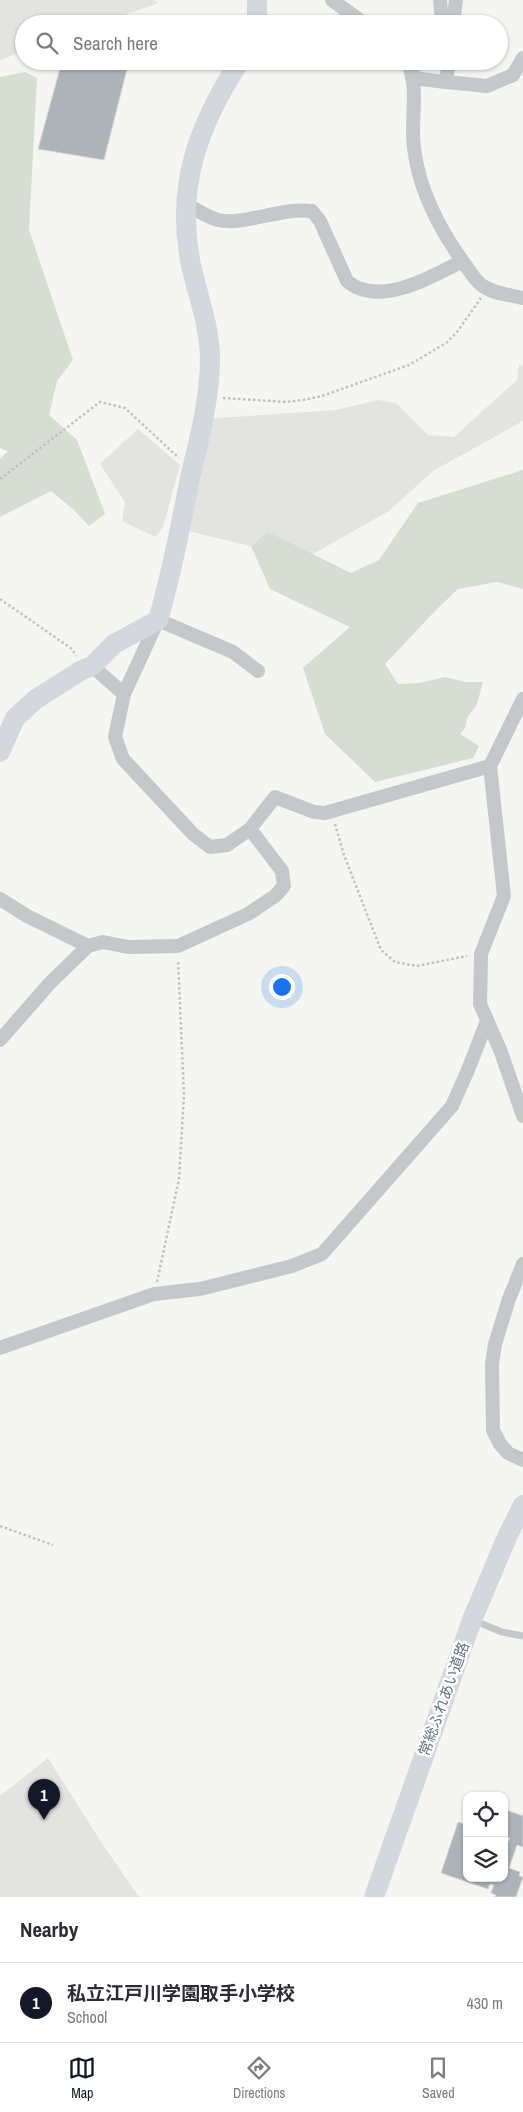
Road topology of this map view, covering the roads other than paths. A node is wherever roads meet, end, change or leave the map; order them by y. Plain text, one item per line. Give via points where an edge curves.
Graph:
1 (257, 0) edge
2 (332, 0) edge
3 (440, 0) edge
4 (456, 0) edge
5 (257, 15) edge
6 (353, 15) edge
7 (441, 15) edge
8 (454, 15) edge
9 (523, 58) edge
10 (234, 70) edge
11 (410, 70) edge
12 (413, 70) edge
13 (448, 70) edge
14 (446, 82) junction
15 (186, 204) junction
16 (462, 261) junction
17 (523, 298) edge
18 (158, 620) junction
19 (87, 668) junction
20 (258, 671) dead end
21 (124, 694) junction
22 (523, 699) edge
23 (519, 714) edge
24 (0, 752) edge
25 (490, 766) junction
26 (250, 829) junction
27 (0, 899) edge
28 (88, 946) junction
29 (487, 1021) junction
30 (0, 1040) edge
31 (523, 1116) edge
32 (523, 1264) edge
33 (0, 1348) edge
34 (523, 1460) edge
35 (523, 1505) edge
36 (472, 1620) junction
37 (523, 1636) edge
38 (374, 1897) edge

1 - 5 street
2 - 6 street
3 - 7 street
4 - 8 street
9 - 14 street via 514,75 487,86
10 - 15 street via 205,124 190,174
11 - 16 street via 414,148 418,166 434,212
12 - 14 street
13 - 14 street
15 - 16 street via 219,220 240,220 286,211 312,211 320,220 347,281 355,288 370,293 415,285
15 - 18 street via 185,234 208,331 210,358 207,397 193,468
16 - 17 street via 487,289
18 - 19 street via 114,644
18 - 20 street via 233,652
18 - 21 street
19 - 21 street
19 - 24 street via 36,699 15,718
21 - 26 street via 116,737 123,759 142,780 193,834 210,847 227,845
22 - 23 street
23 - 25 street
25 - 26 street via 331,811 314,812 275,797
25 - 29 street via 504,896 481,954 480,1004
26 - 28 street via 282,871 284,886 275,896 248,914 178,946 128,947 103,942
27 - 28 street
28 - 30 street
29 - 31 street
29 - 33 street via 452,1106 322,1254 292,1266 200,1289 154,1294
32 - 34 street via 495,1344 492,1364 493,1430 508,1453
35 - 36 street, 常総ふれあい道路
36 - 37 lane
36 - 38 street, 常総ふれあい道路

